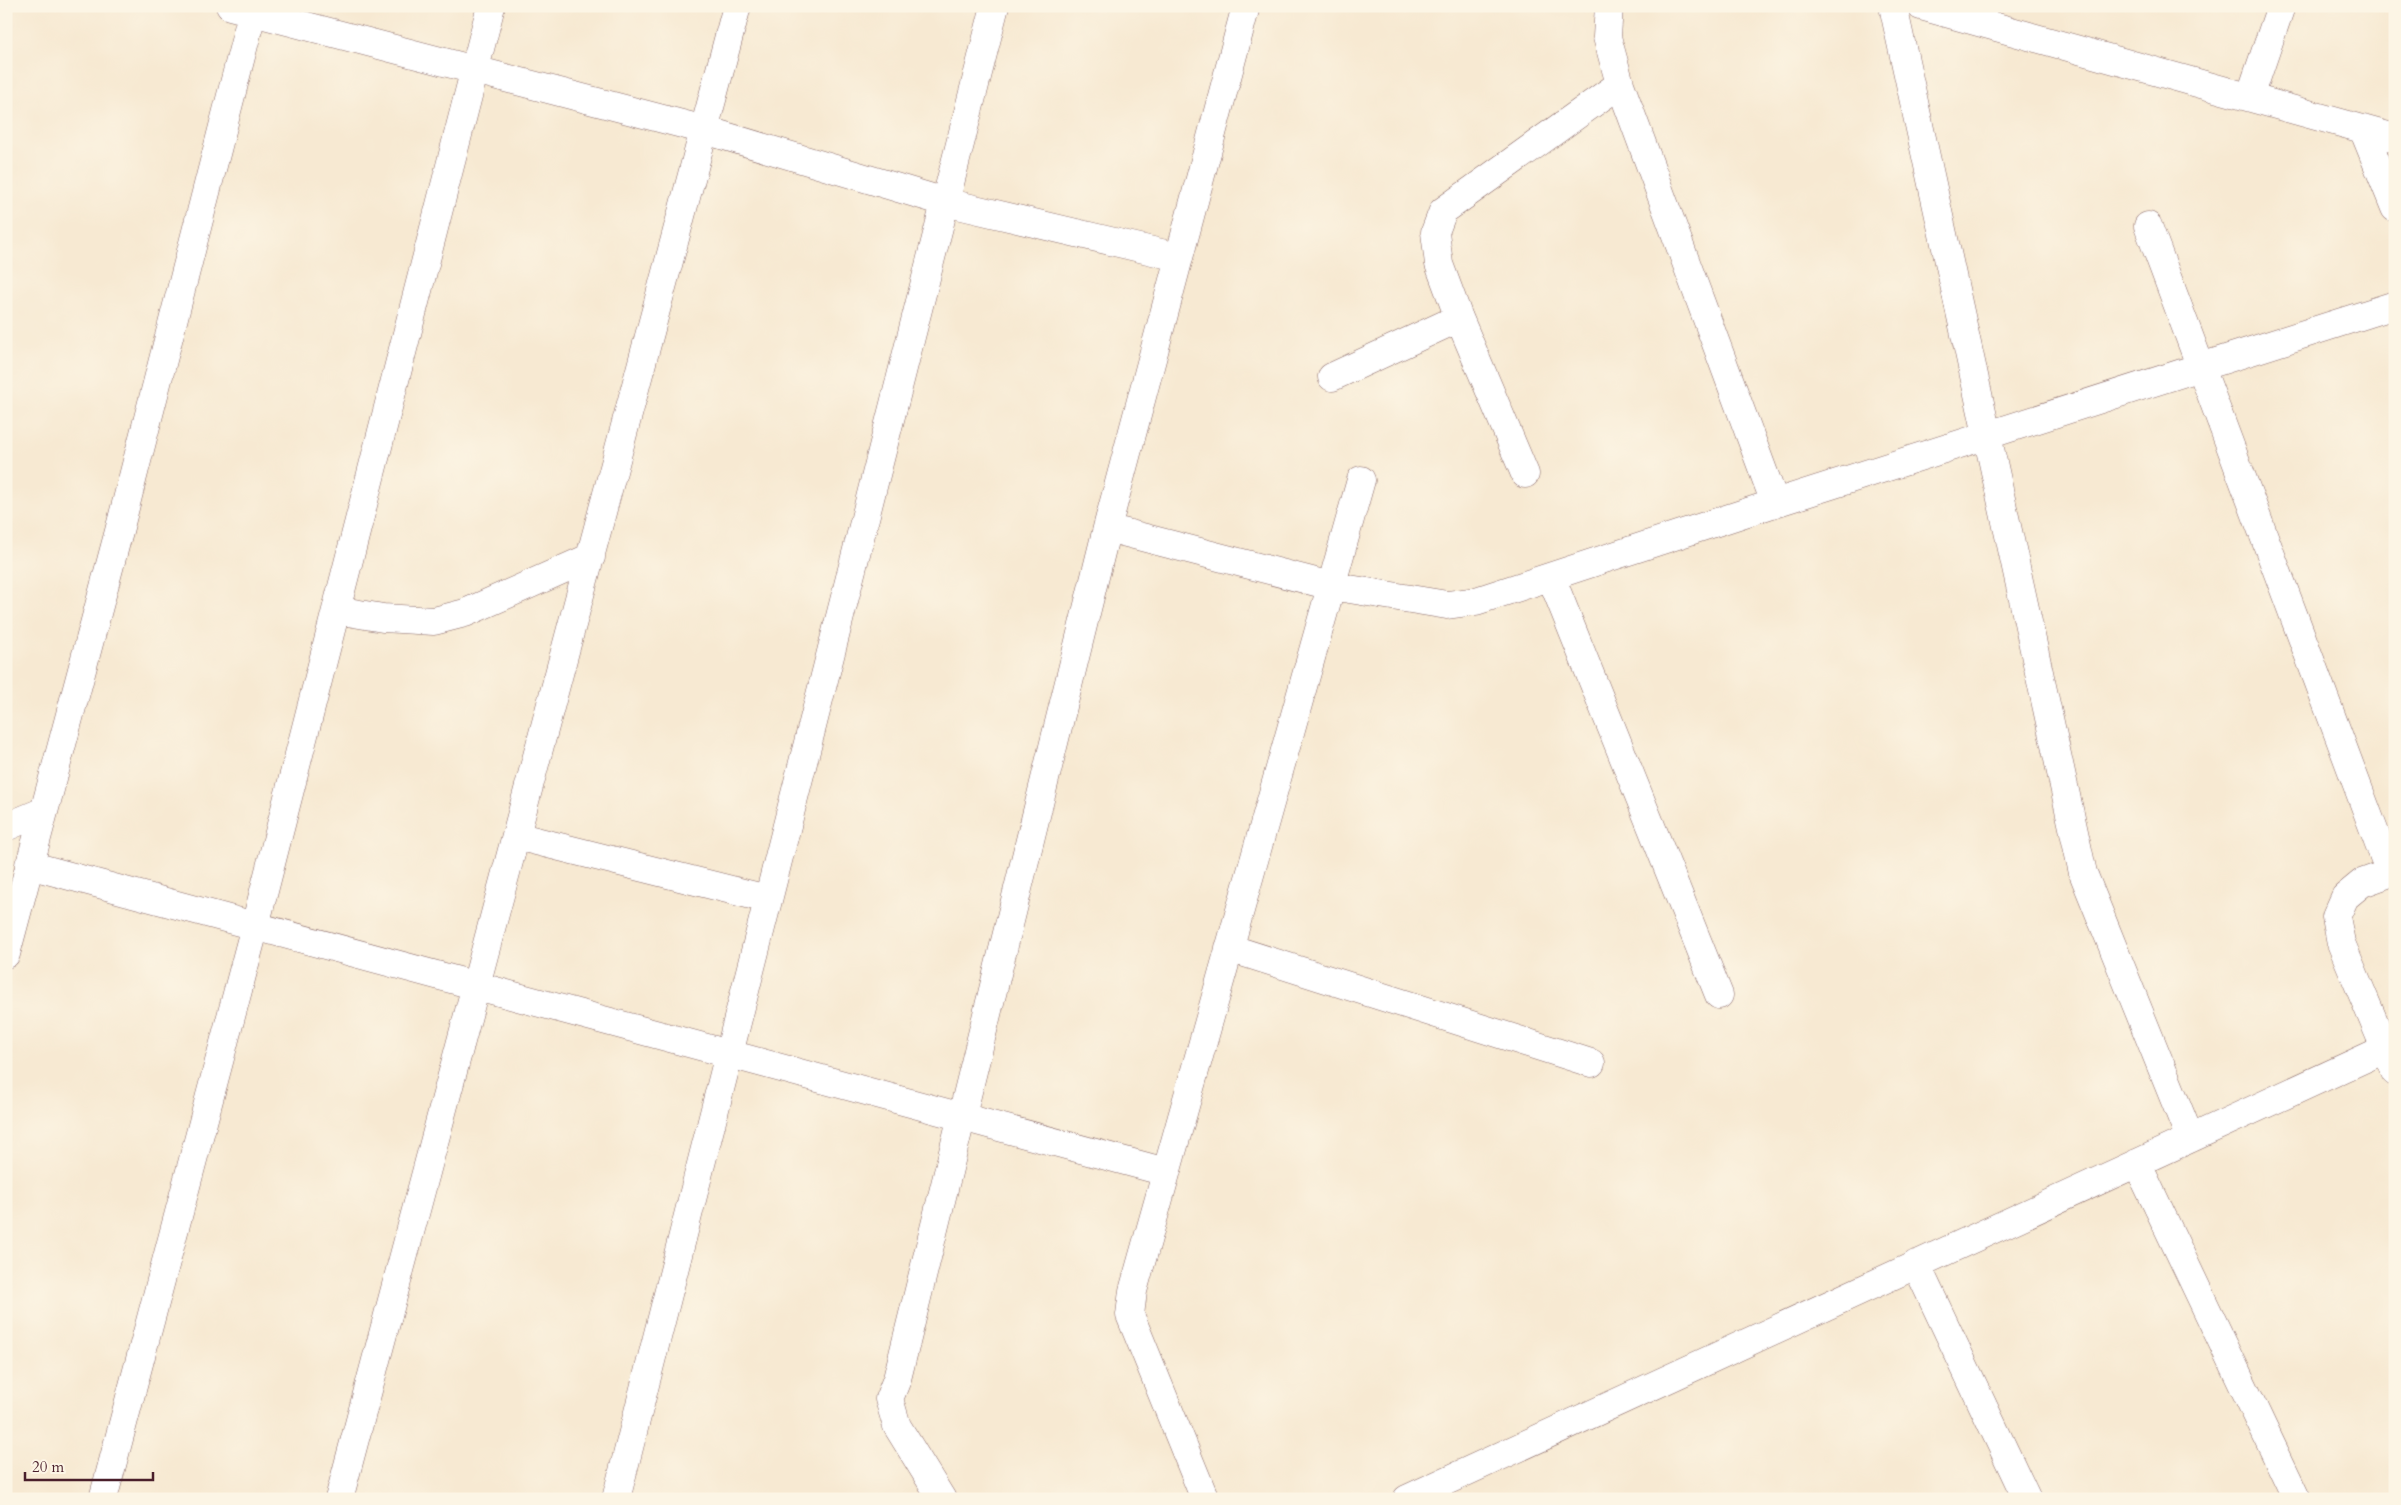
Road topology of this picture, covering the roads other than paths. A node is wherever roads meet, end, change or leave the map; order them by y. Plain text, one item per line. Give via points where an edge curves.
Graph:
1 (490, 6) edge
2 (737, 6) edge
3 (995, 6) edge
4 (1246, 6) edge
5 (1609, 6) edge
6 (1893, 6) edge
7 (1921, 6) edge
8 (2281, 6) edge
9 (245, 8) edge
10 (1987, 14) edge
11 (474, 70) junction
12 (1620, 84) junction
13 (2250, 97) junction
14 (2362, 129) junction
15 (704, 130) junction
16 (2395, 138) edge
17 (945, 202) junction
18 (2395, 208) edge
19 (2148, 226) dead end
20 (1178, 257) junction
21 (2395, 305) edge
22 (1459, 318) junction
23 (2201, 367) junction
24 (1332, 377) dead end
25 (1986, 435) junction
26 (1525, 474) dead end
27 (1361, 480) dead end
28 (1775, 503) junction
29 (1107, 528) junction
30 (591, 558) junction
31 (1550, 577) junction
32 (1331, 586) junction
33 (336, 610) junction
34 (44, 811) junction
35 (6, 827) edge
36 (516, 836) junction
37 (29, 865) junction
38 (2392, 872) edge
39 (767, 899) junction
40 (255, 926) junction
41 (1229, 948) junction
42 (6, 954) edge
43 (476, 986) junction
44 (1718, 995) dead end
45 (728, 1053) junction
46 (2390, 1060) edge
47 (1592, 1063) dead end
48 (962, 1116) junction
49 (2190, 1138) junction
50 (2137, 1163) junction
51 (1166, 1172) junction
52 (1916, 1264) junction
53 (103, 1499) edge
54 (339, 1499) edge
55 (616, 1499) edge
56 (942, 1499) edge
57 (1205, 1499) edge
58 (1407, 1499) edge
59 (2027, 1499) edge
60 (2297, 1499) edge

1 - 11 street
2 - 15 street
3 - 17 street
4 - 20 street
5 - 12 street via 1607,37
6 - 25 street
7 - 10 street
8 - 13 street
9 - 11 street
9 - 34 street via 122,522
10 - 13 street
11 - 15 street
11 - 33 street
12 - 22 street via 1443,211 1435,232 1438,264
12 - 28 street
13 - 14 street
14 - 16 street
14 - 18 street
15 - 17 street
15 - 30 street
17 - 20 street
17 - 39 street
19 - 23 street
20 - 29 street
21 - 23 street
22 - 24 street
22 - 26 street
23 - 25 street
23 - 38 street
25 - 28 street
25 - 49 street via 2083,873
27 - 32 street
28 - 31 street
29 - 32 street
29 - 48 street
30 - 33 street via 465,613 434,621 383,618
30 - 36 street
31 - 32 street via 1459,605
31 - 44 street
32 - 41 street
33 - 40 street
34 - 35 street
34 - 37 street
36 - 39 street
36 - 43 street
37 - 40 street
37 - 42 street
38 - 46 street via 2362,883 2345,897 2336,917 2341,943
39 - 45 street
40 - 43 street
40 - 53 street
41 - 47 street
41 - 51 street
43 - 45 street
43 - 54 street
45 - 48 street
45 - 55 street
46 - 49 street
48 - 51 street
48 - 56 street via 890,1398 897,1426
49 - 50 street
50 - 52 street
50 - 60 street
51 - 57 street via 1133,1291 1130,1315
52 - 58 street
52 - 59 street

